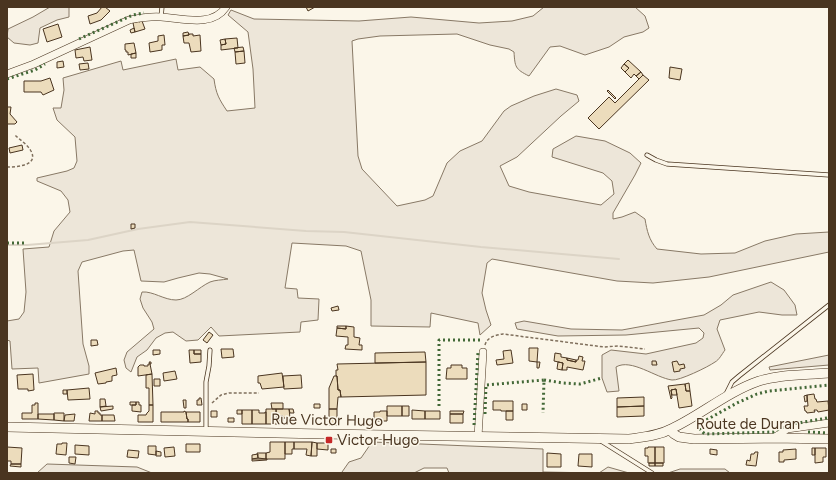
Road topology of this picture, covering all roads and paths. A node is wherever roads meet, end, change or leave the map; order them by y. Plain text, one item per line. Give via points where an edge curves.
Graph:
1 (162, 7) edge
2 (226, 7) edge
3 (161, 17) junction
4 (7, 74) edge
5 (15, 135) dead end
6 (647, 155) dead end
7 (7, 167) edge
8 (829, 175) edge
9 (829, 305) edge
10 (645, 349) dead end
11 (210, 350) dead end
12 (483, 352) joint
13 (829, 373) edge
14 (259, 393) dead end
15 (722, 399) junction
16 (206, 408) junction
17 (829, 423) edge
18 (7, 427) edge
19 (670, 430) junction
20 (206, 432) junction
21 (478, 437) junction
22 (597, 438) junction
23 (774, 438) junction
24 (829, 439) edge
25 (652, 473) edge

1 - 3 lane
2 - 3 street via 219,15 207,19
3 - 4 street via 129,20
5 - 7 path via 30,150 31,160 24,165
6 - 8 lane via 667,164
9 - 15 lane via 738,376
10 - 12 path via 604,347 503,334 486,341
11 - 16 lane
12 - 21 street
13 - 15 main road, Rue Victor Hugo via 778,377 759,382
14 - 16 path via 229,393 222,395
15 - 19 main road, Rue Victor Hugo
16 - 20 lane
17 - 23 street via 787,429
18 - 20 main road, Rue Victor Hugo
19 - 22 main road, Rue Victor Hugo via 629,439
19 - 23 main road, Route de Duran via 679,437 694,439
20 - 21 main road, Rue Victor Hugo
21 - 22 main road, Rue Victor Hugo
22 - 25 lane
23 - 24 main road, Route de Duran

